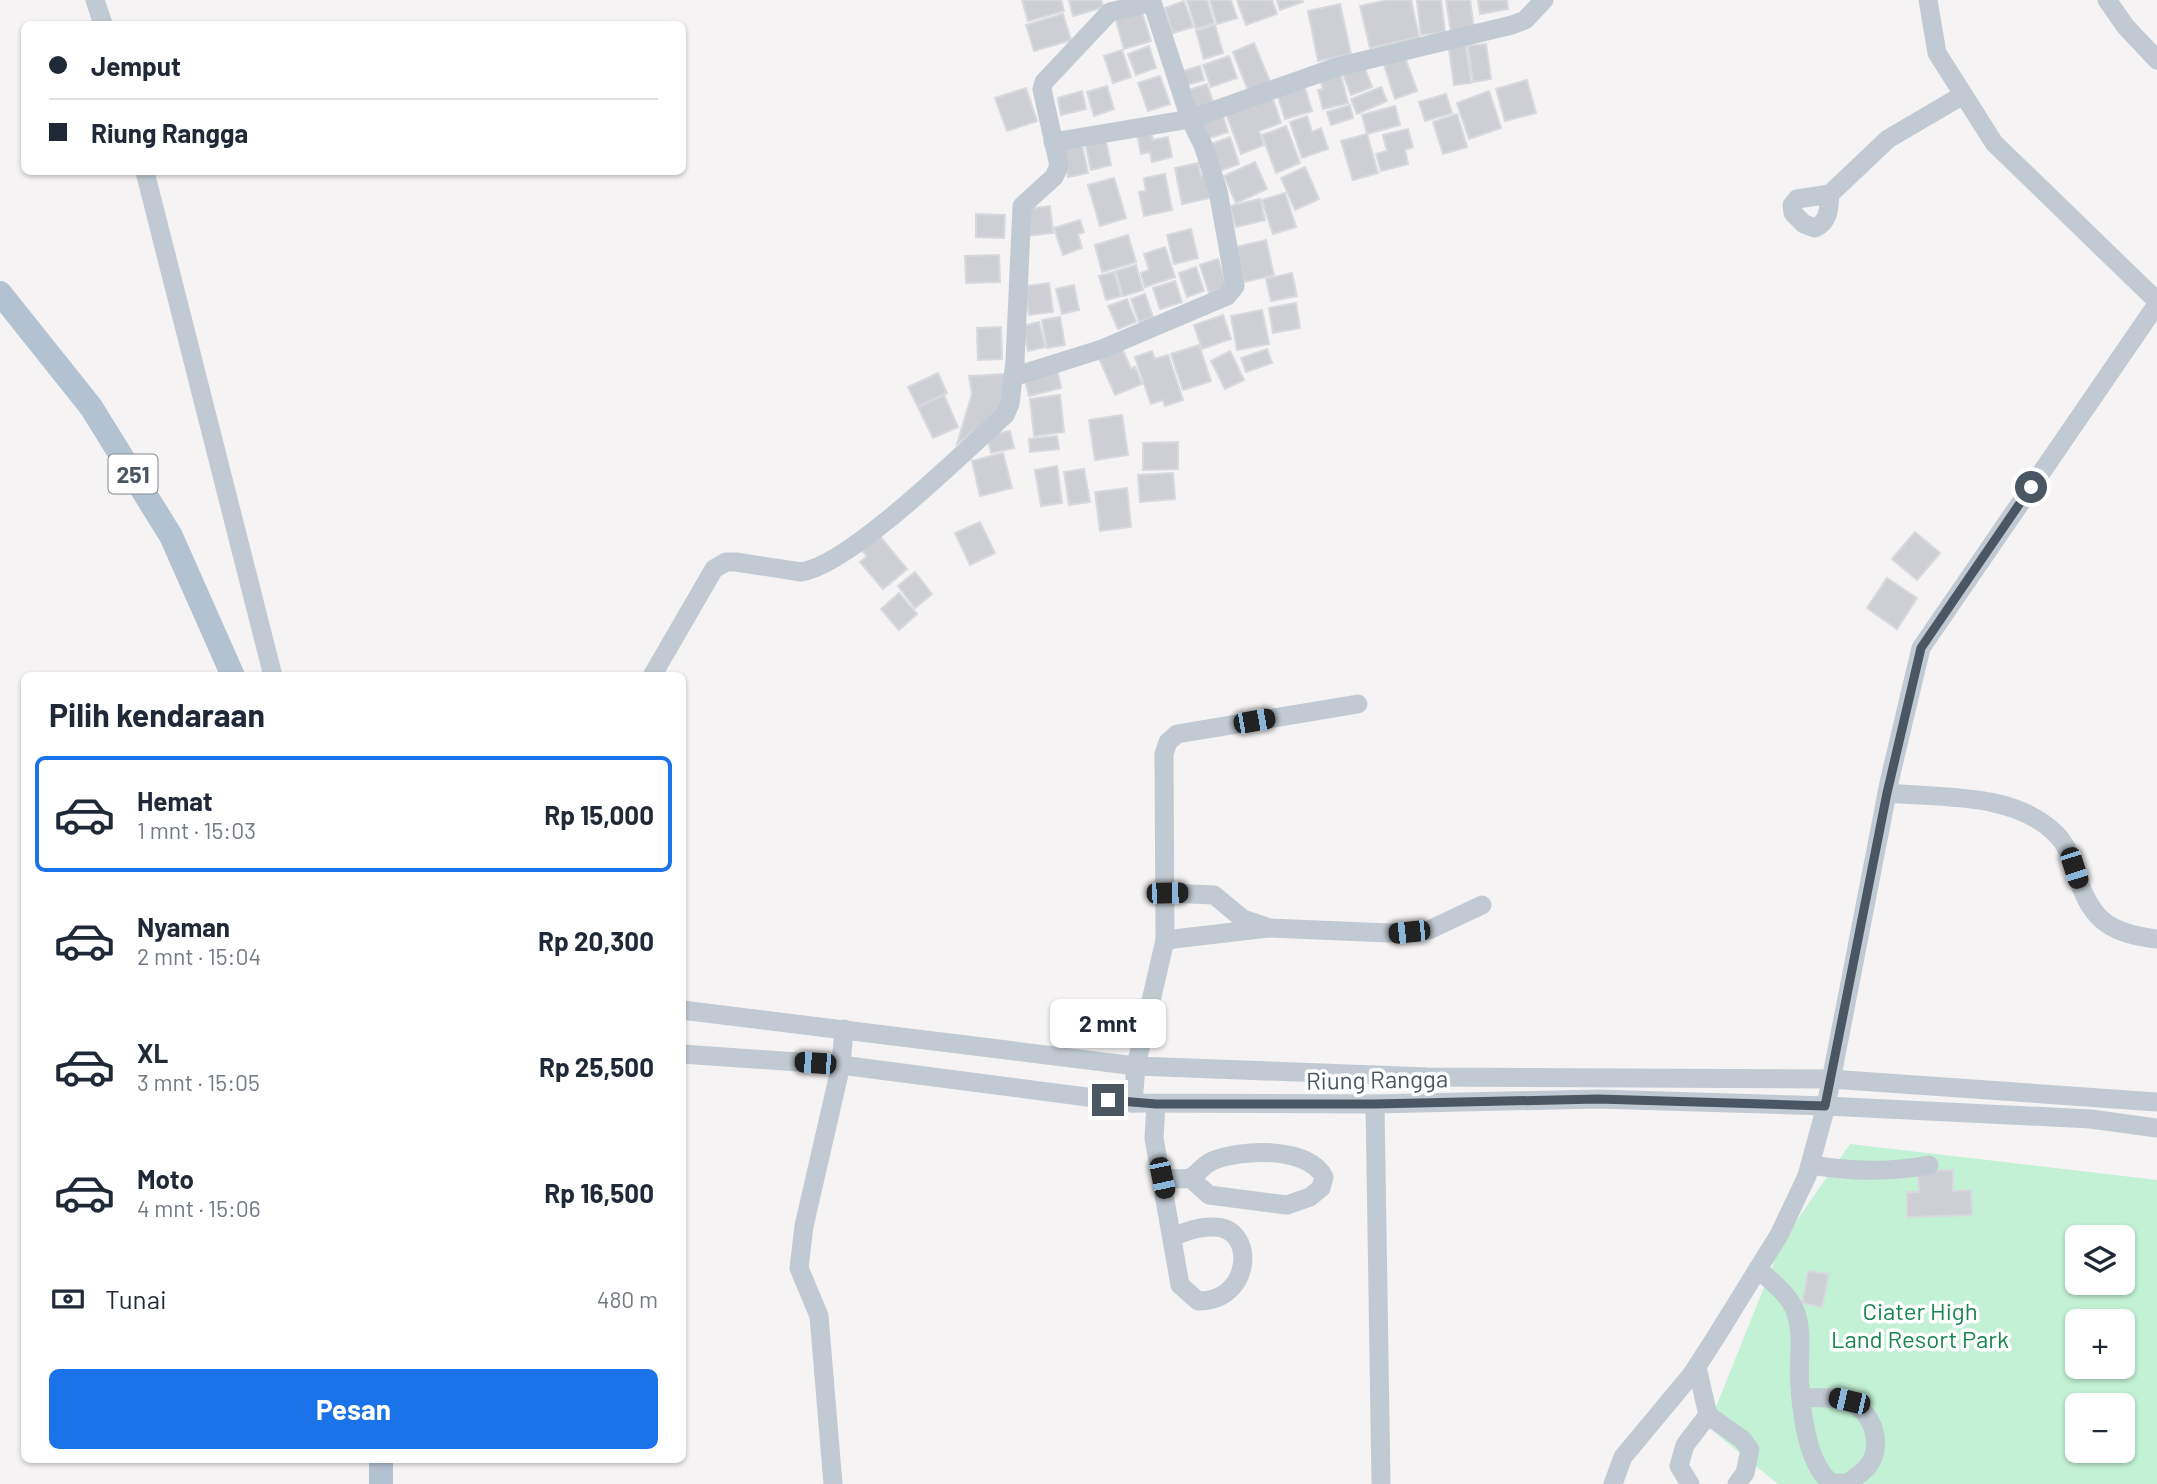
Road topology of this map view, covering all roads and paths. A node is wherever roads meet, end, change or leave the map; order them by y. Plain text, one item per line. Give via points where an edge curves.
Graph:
1 (95, 0) edge
2 (1544, 0) edge
3 (1928, 0) edge
4 (2107, 0) edge
5 (1156, 1) edge
6 (1109, 6) edge
7 (102, 21) edge
8 (2157, 60) edge
9 (1963, 95) junction
10 (1190, 118) junction
11 (1053, 142) junction
12 (146, 175) edge
13 (1830, 194) dead end
14 (0, 293) edge
15 (2157, 303) edge
16 (1013, 377) junction
17 (233, 672) edge
18 (272, 672) edge
19 (654, 672) edge
20 (1358, 704) dead end
21 (1887, 793) junction
22 (1167, 893) junction
23 (1482, 905) dead end
24 (1268, 928) junction
25 (2157, 939) edge
26 (1165, 940) junction
27 (686, 1010) edge
28 (844, 1029) junction
29 (686, 1055) edge
30 (841, 1065) junction
31 (1136, 1066) junction
32 (1830, 1079) junction
33 (2157, 1102) edge
34 (1133, 1103) junction
35 (1156, 1104) junction
36 (1375, 1104) junction
37 (1825, 1106) junction
38 (2157, 1128) edge
39 (1810, 1165) junction
40 (1929, 1165) dead end
41 (1162, 1178) junction
42 (1190, 1178) junction
43 (1172, 1237) dead end
44 (1758, 1269) junction
45 (1697, 1367) junction
46 (1802, 1398) junction
47 (1708, 1415) junction
48 (381, 1463) edge
49 (381, 1484) edge
50 (833, 1484) edge
51 (1381, 1484) edge
52 (1613, 1484) edge
53 (1690, 1484) edge
54 (1737, 1484) edge

1 - 7 street
2 - 10 street via 1525,20 1512,26 1337,67
3 - 9 street via 1937,53
4 - 8 street
5 - 6 street
5 - 10 street
6 - 11 street via 1044,82 1041,98
9 - 13 street via 1888,139
9 - 15 street via 1994,143
10 - 11 street
10 - 16 street via 1218,191 1236,281 1233,292 1102,349
11 - 16 street via 1058,171 1022,206
12 - 18 street
14 - 17 main road, 251 via 91,407 171,536
15 - 21 street via 1921,648
16 - 19 street via 1005,415 844,554 801,572 726,562 714,569
20 - 22 street via 1177,734 1168,742 1164,754
21 - 25 street via 1997,802 2031,817 2055,832 2068,849 2088,906 2102,922 2131,936
21 - 32 street
22 - 24 street via 1214,895 1244,919
22 - 26 street
23 - 24 street via 1429,930
24 - 26 street
26 - 31 street
27 - 28 street
28 - 30 street
28 - 31 street
29 - 30 street, Riung Rangga
30 - 34 street, Riung Rangga
30 - 50 street via 804,1226 799,1268 819,1316
31 - 32 street via 1429,1077
31 - 34 street
32 - 33 street
32 - 37 street
34 - 35 street, Riung Rangga
35 - 36 street, Riung Rangga
35 - 41 street via 1154,1138
36 - 37 street, Riung Rangga via 1598,1099
36 - 51 street
37 - 38 street, Riung Rangga via 2091,1119
37 - 39 street
39 - 40 street via 1866,1172
39 - 44 street via 1779,1236
41 - 42 street
41 - 43 street
42 - 42 street via 1215,1160 1266,1153 1303,1156 1318,1166 1324,1177 1321,1188 1310,1197 1287,1205 1209,1195
44 - 45 street
44 - 46 street via 1782,1290 1794,1309 1800,1335
45 - 47 street
45 - 52 street via 1623,1457
46 - 46 street via 1818,1469 1831,1483 1848,1483 1869,1466 1877,1444 1871,1421 1849,1401
47 - 53 street via 1685,1445 1679,1466
47 - 54 street via 1750,1450 1745,1473
48 - 49 main road

